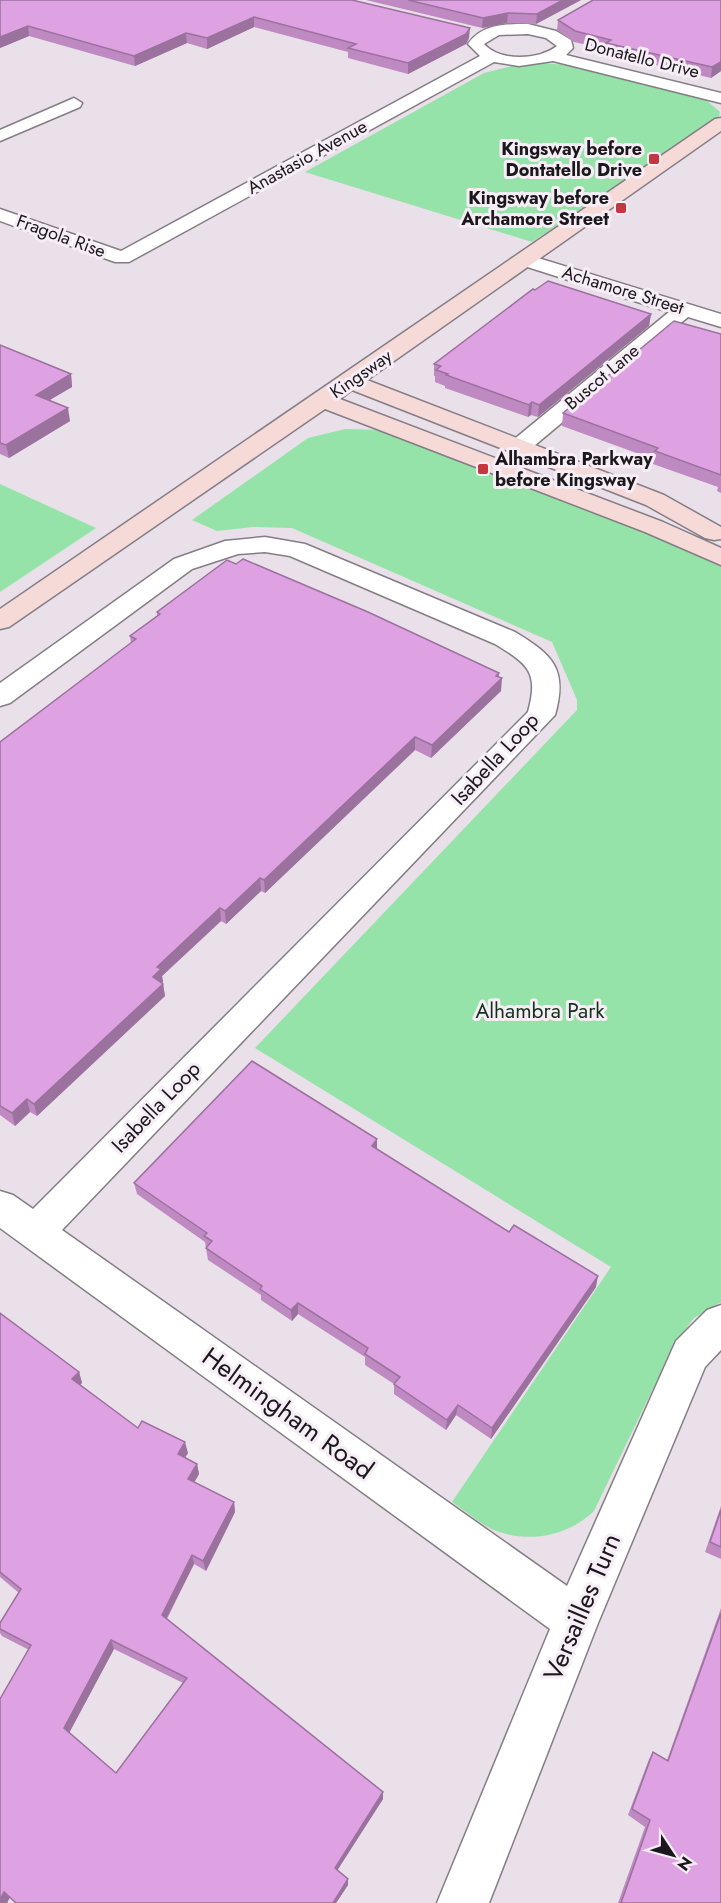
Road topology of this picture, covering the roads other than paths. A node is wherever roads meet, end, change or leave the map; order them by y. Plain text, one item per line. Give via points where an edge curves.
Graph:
1 (559, 20) edge
2 (461, 30) edge
3 (540, 31) junction
4 (483, 35) junction
5 (492, 56) junction
6 (553, 56) junction
7 (721, 98) edge
8 (74, 103) dead end
9 (721, 124) edge
10 (0, 136) edge
11 (0, 215) edge
12 (122, 258) joint
13 (525, 260) junction
14 (685, 309) junction
15 (721, 321) edge
16 (350, 381) junction
17 (324, 400) junction
18 (520, 446) junction
19 (721, 537) edge
20 (721, 557) edge
21 (0, 621) edge
22 (0, 697) edge
23 (0, 1208) edge
24 (35, 1232) junction
25 (721, 1323) edge
26 (576, 1620) junction
27 (463, 1903) edge

1 - 3 street
2 - 4 street
3 - 4 street via 502,30
3 - 6 street via 565,43 565,48
4 - 5 street via 476,44
5 - 6 street via 530,60
5 - 12 street, Anastasio Avenue
6 - 7 street, Donatello Drive
8 - 10 street
9 - 13 street, Kingsway
11 - 12 street, Fragola Rise
13 - 14 street, Achamore Street
13 - 16 street, Kingsway
14 - 15 street, Achamore Street
14 - 18 street, Buscot Lane
16 - 17 street, Kingsway
16 - 18 street
17 - 20 street via 654,527
17 - 21 street, Kingsway
18 - 19 street via 655,500
22 - 24 street, Isabella Loop via 183,564 243,543 296,549 505,638 532,654 546,672 548,693 541,714
23 - 24 street, Helmingham Road
24 - 26 street, Helmingham Road
25 - 26 street, Versailles Turn via 690,1354
26 - 27 street, Versailles Turn

